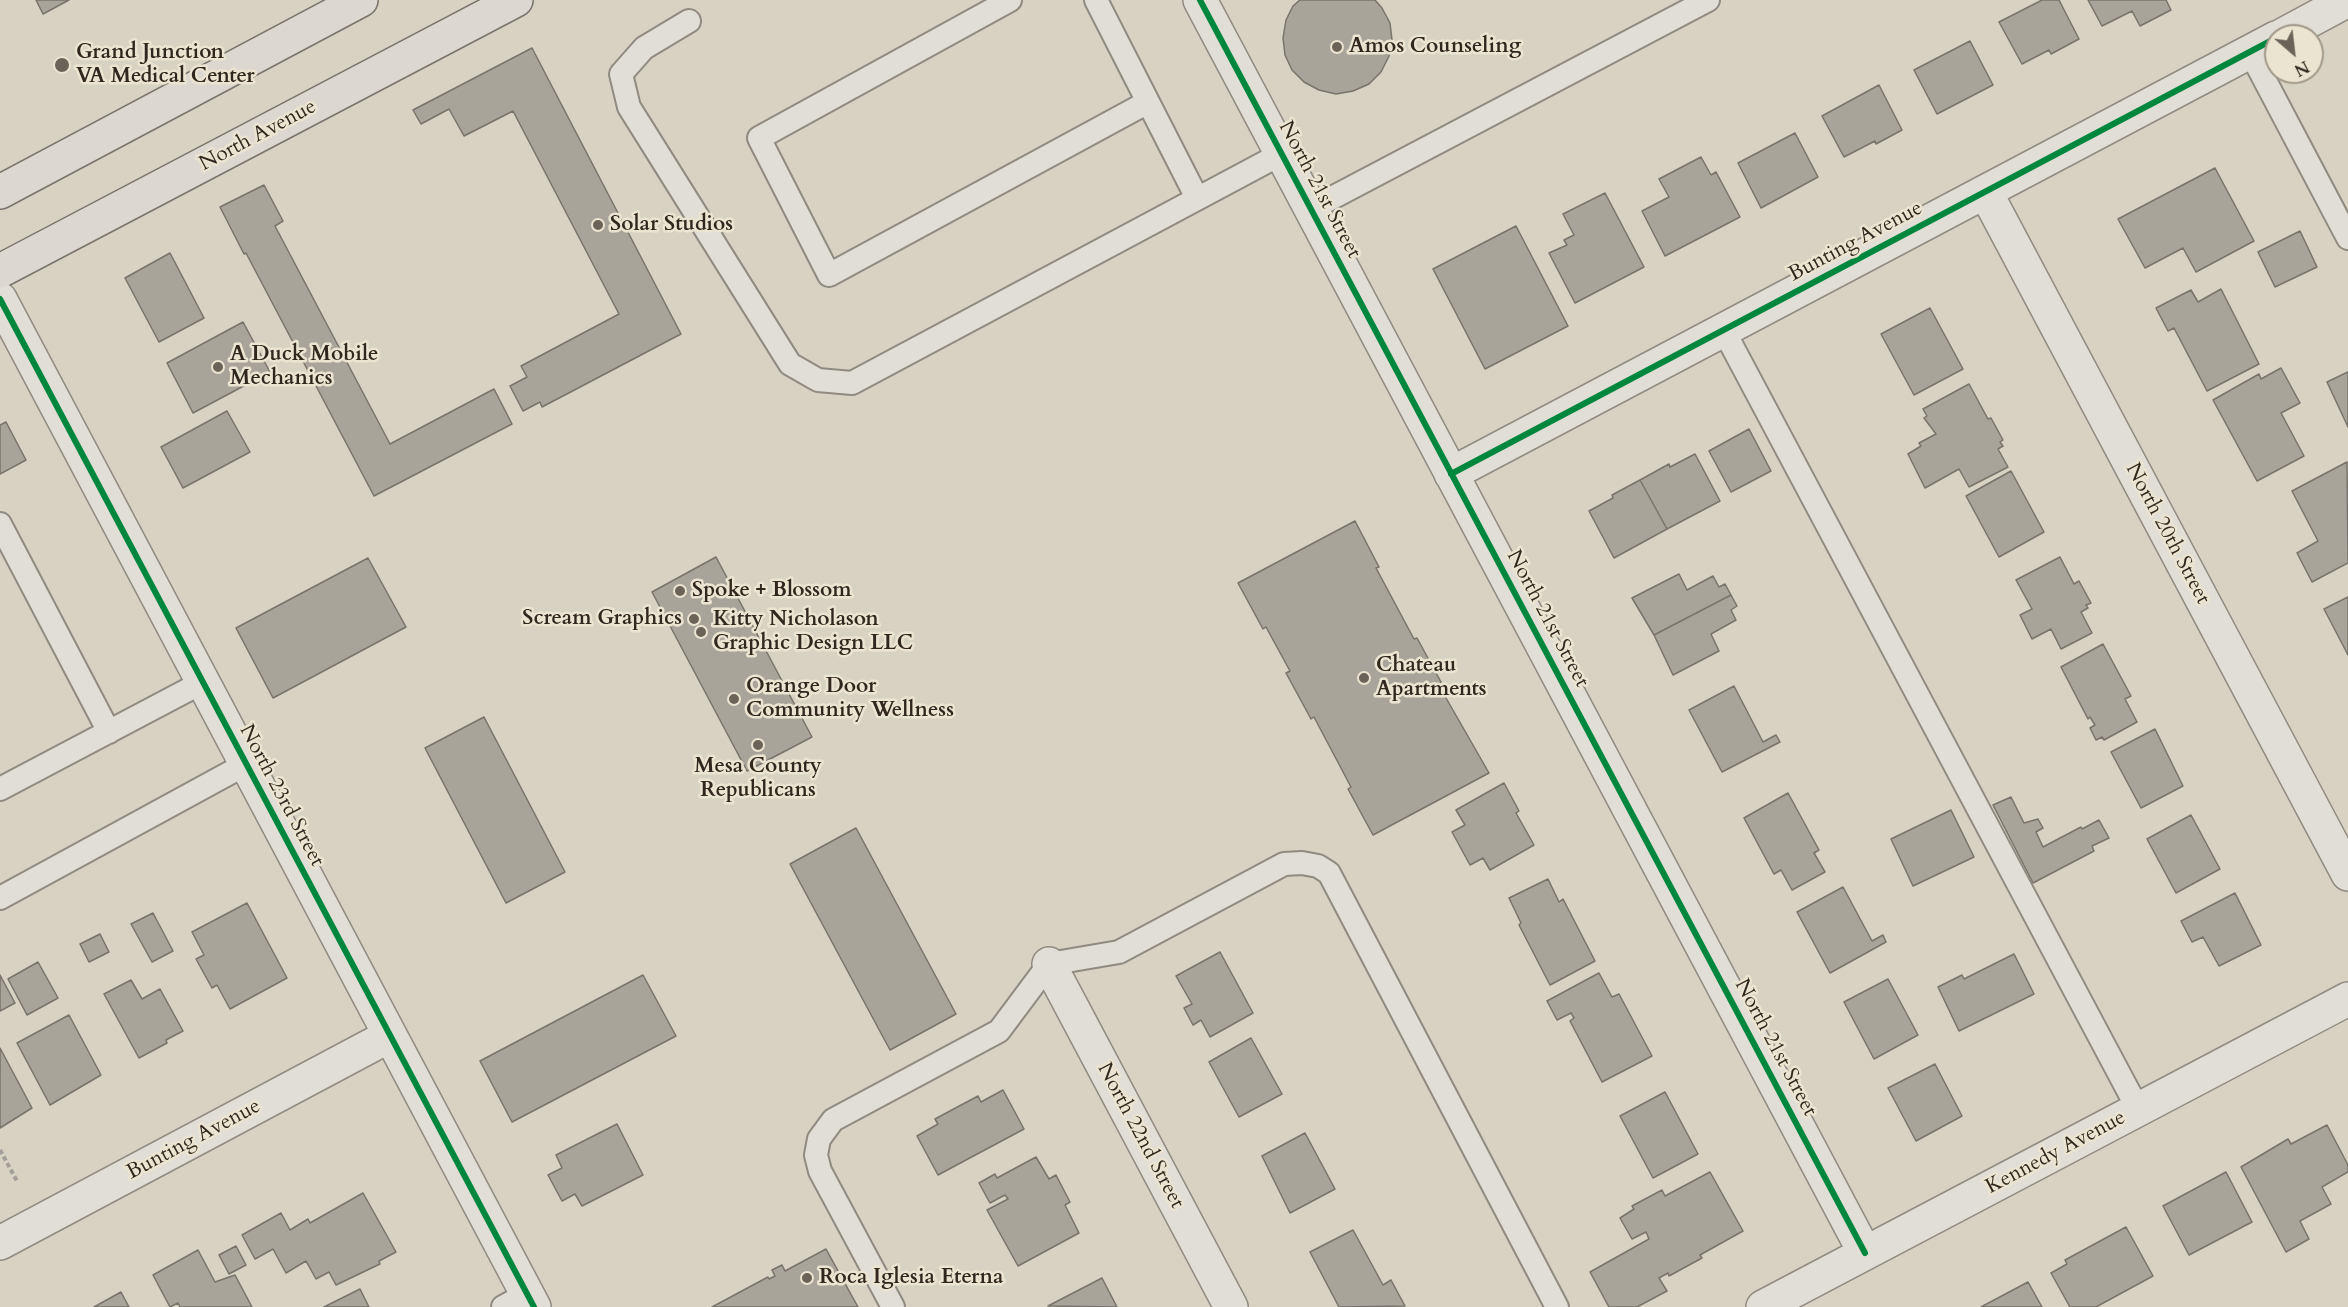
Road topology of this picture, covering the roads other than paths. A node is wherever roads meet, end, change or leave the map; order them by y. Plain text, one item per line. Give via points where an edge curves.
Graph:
1 (361, 0) edge
2 (516, 0) edge
3 (1010, 0) edge
4 (1096, 0) edge
5 (1200, 0) edge
6 (1708, 0) edge
7 (2348, 0) edge
8 (688, 21) dead end
9 (2303, 24) edge
10 (2263, 45) edge
11 (1148, 102) junction
12 (1281, 154) junction
13 (0, 192) edge
14 (1986, 193) junction
15 (1197, 198) junction
16 (1311, 209) junction
17 (2348, 238) edge
18 (0, 271) edge
19 (0, 299) edge
20 (1724, 331) junction
21 (1451, 474) junction
22 (0, 524) edge
23 (201, 683) junction
24 (109, 732) junction
25 (246, 764) junction
26 (0, 789) edge
27 (2348, 874) edge
28 (0, 898) edge
29 (1049, 964) junction
30 (2348, 999) edge
31 (389, 1036) junction
32 (2138, 1109) junction
33 (0, 1243) edge
34 (1865, 1253) junction
35 (521, 1303) edge
36 (893, 1307) edge
37 (1231, 1307) edge
38 (1557, 1307) edge
39 (1763, 1307) edge

1 - 13 main road
2 - 18 main road, North Avenue
3 - 11 lane via 759,138 830,275
4 - 11 lane
5 - 12 street, North 21st Street
6 - 16 lane
7 - 9 street
8 - 15 lane via 644,48 621,75 628,107 790,364 818,380 852,383
10 - 14 street, Bunting Avenue
10 - 17 lane
11 - 15 lane
12 - 15 lane
12 - 16 street, North 21st Street
14 - 20 street, Bunting Avenue
14 - 27 street, North 20th Street
16 - 21 street, North 21st Street
19 - 23 street, North 23rd Street
20 - 21 street, Bunting Avenue
20 - 32 lane
21 - 34 street, North 21st Street
22 - 24 lane
23 - 24 lane
23 - 25 street, North 23rd Street
24 - 26 lane
25 - 28 lane
25 - 31 street, North 23rd Street
29 - 36 lane via 999,1031 834,1120 819,1139 816,1155 820,1171
29 - 37 street, North 22nd Street
29 - 38 lane via 1119,952 1284,864 1318,866 1329,873
30 - 32 street, Kennedy Avenue
31 - 33 street, Bunting Avenue
31 - 35 street, North 23rd Street
32 - 34 street, Kennedy Avenue
34 - 39 street, Kennedy Avenue

